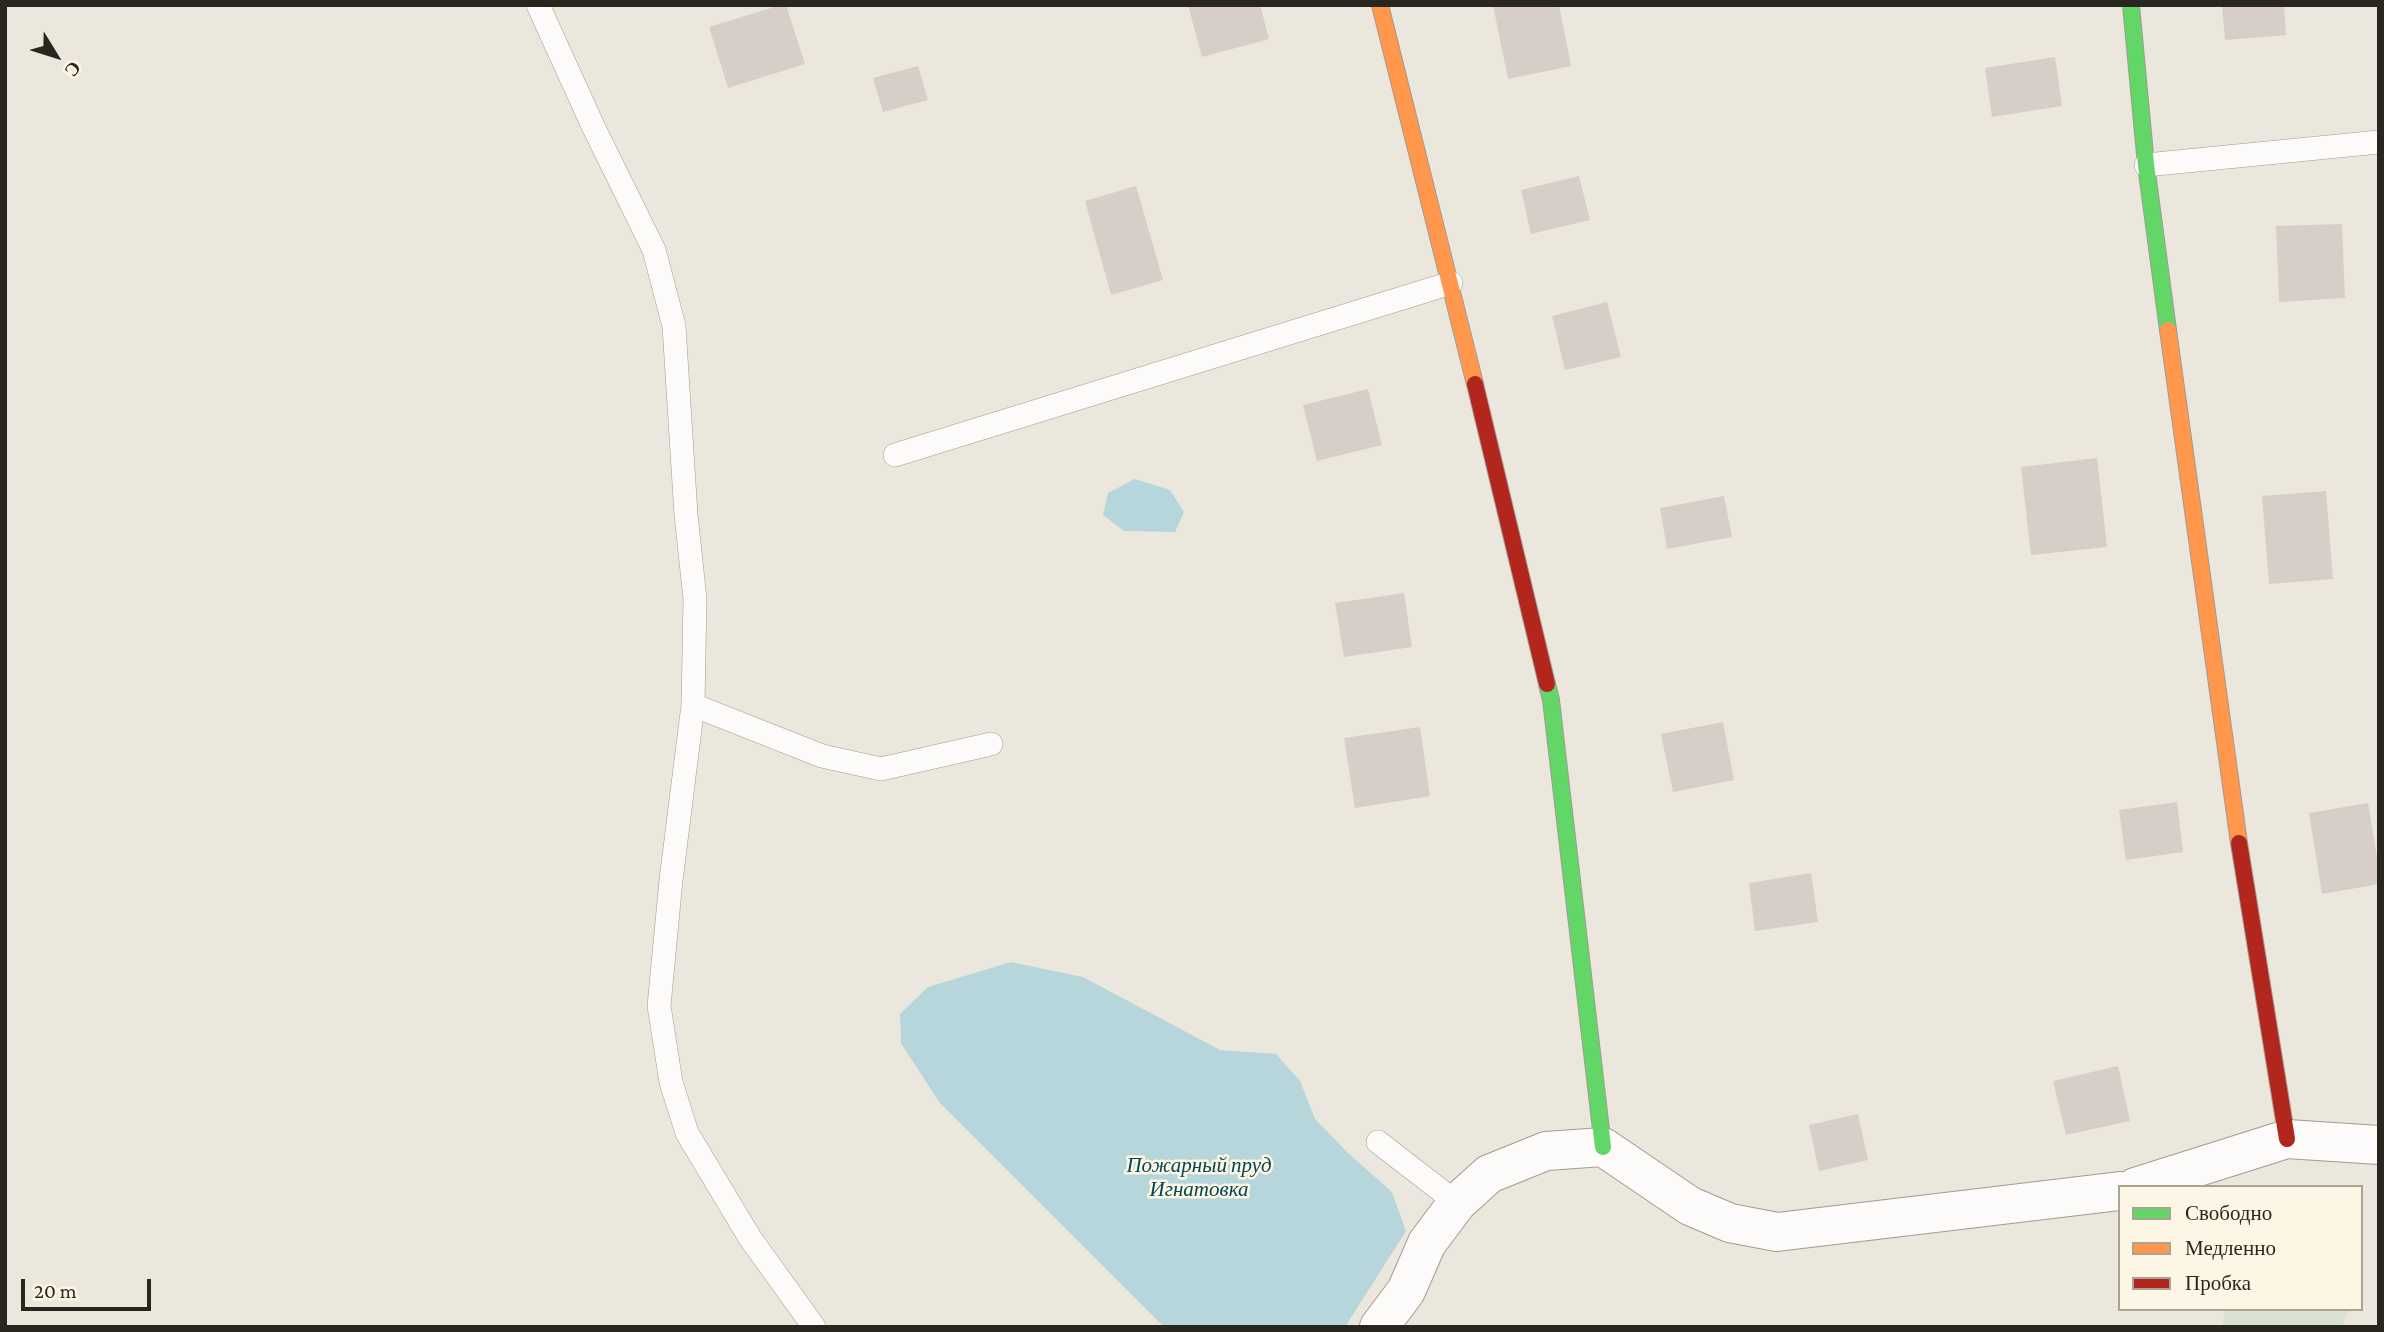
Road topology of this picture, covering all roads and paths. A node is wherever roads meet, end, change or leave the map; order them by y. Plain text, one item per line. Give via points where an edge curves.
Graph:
1 (538, 5) edge
2 (1380, 5) edge
3 (2131, 5) edge
4 (2379, 142) edge
5 (2146, 165) junction
6 (1451, 283) junction
7 (895, 455) dead end
8 (693, 705) junction
9 (991, 744) dead end
10 (2287, 1139) junction
11 (1378, 1142) dead end
12 (2379, 1144) edge
13 (1604, 1147) junction
14 (2140, 1185) edge
15 (2118, 1191) edge
16 (1457, 1203) junction
17 (814, 1327) edge
18 (1379, 1327) edge

1 - 8 lane via 654,250 674,326 695,599
2 - 6 street
3 - 5 street
4 - 5 lane
5 - 10 street via 2247,905
6 - 7 lane
6 - 13 street via 1551,700
8 - 9 lane via 822,756 881,769
8 - 17 lane via 659,1006 671,1082 687,1133 750,1238
10 - 12 street
10 - 14 street
11 - 16 lane
13 - 15 street via 1690,1206 1730,1223 1777,1232
13 - 16 street via 1546,1151 1489,1174
16 - 18 street via 1427,1243 1406,1291

